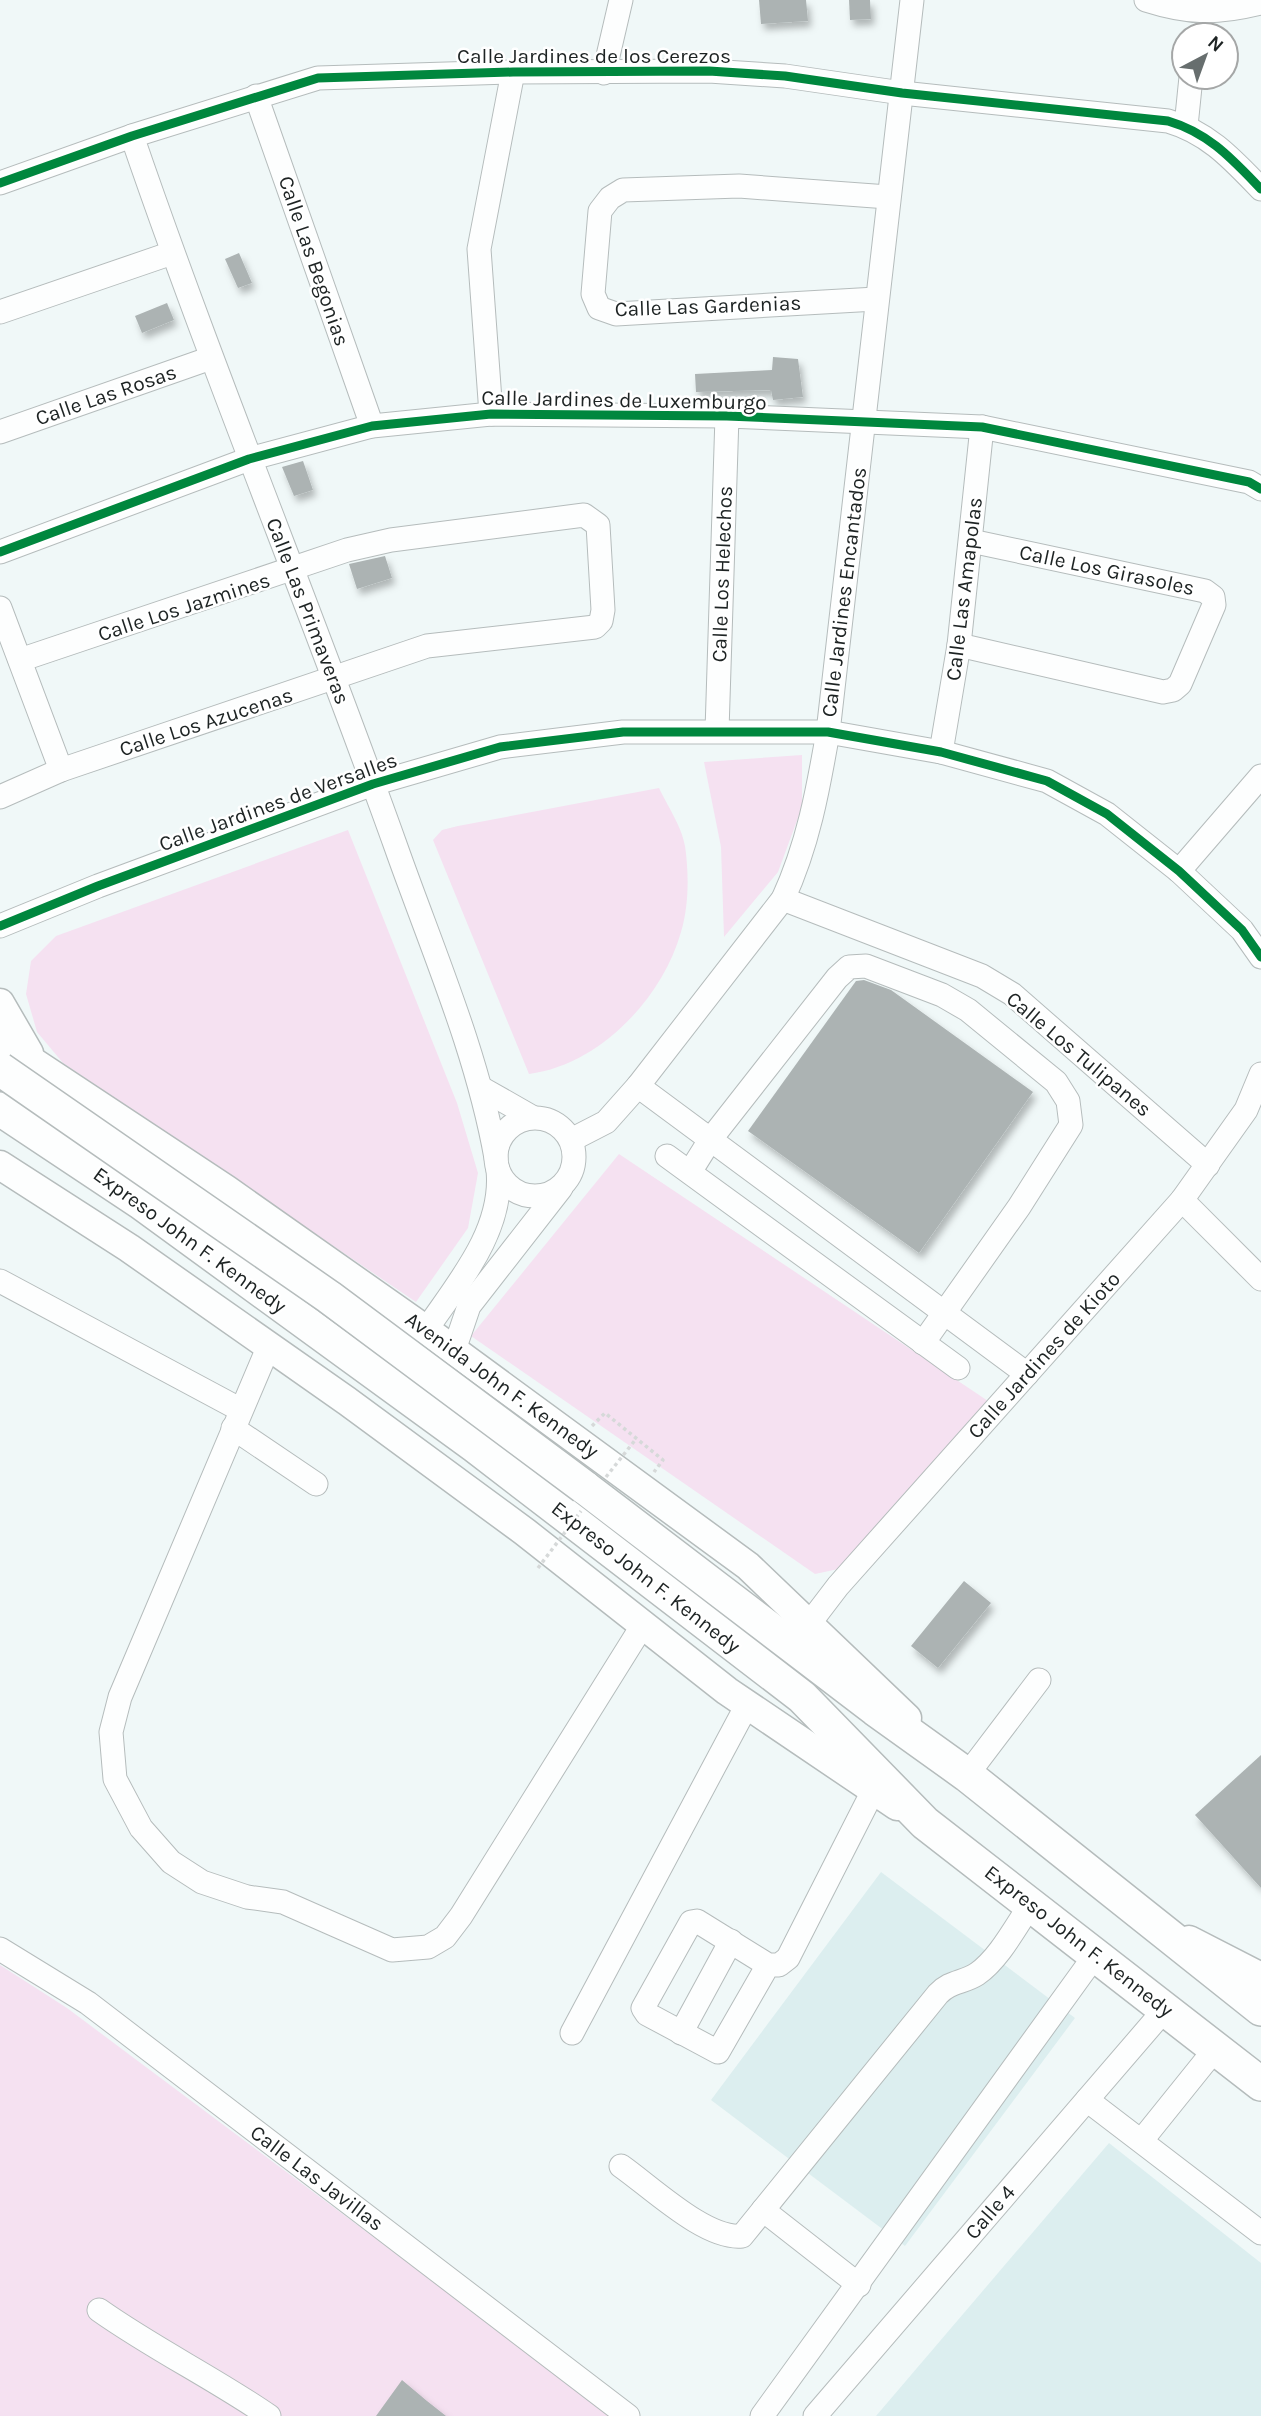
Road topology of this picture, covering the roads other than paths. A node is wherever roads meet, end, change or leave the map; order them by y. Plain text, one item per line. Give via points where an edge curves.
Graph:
1 (621, 0) edge
2 (912, 0) edge
3 (1146, 0) edge
4 (1261, 3) edge
5 (1191, 21) edge
6 (1205, 21) edge
7 (513, 72) junction
8 (604, 74) junction
9 (1190, 91) edge
10 (902, 93) junction
11 (256, 96) junction
12 (1186, 127) junction
13 (132, 136) junction
14 (0, 183) edge
15 (1261, 189) edge
16 (888, 197) junction
17 (172, 253) junction
18 (876, 299) junction
19 (0, 312) edge
20 (211, 359) junction
21 (491, 414) junction
22 (727, 416) junction
23 (864, 424) junction
24 (372, 426) junction
25 (982, 427) junction
26 (0, 432) edge
27 (248, 459) junction
28 (1261, 489) edge
29 (594, 520) joint
30 (971, 541) junction
31 (0, 552) edge
32 (295, 570) junction
33 (0, 608) edge
34 (959, 645) junction
35 (20, 660) junction
36 (335, 680) junction
37 (717, 731) junction
38 (828, 732) junction
39 (941, 752) junction
40 (61, 770) junction
41 (1261, 776) edge
42 (373, 784) junction
43 (0, 797) edge
44 (1180, 871) junction
45 (783, 899) junction
46 (0, 926) edge
47 (1261, 957) edge
48 (0, 1003) edge
49 (0, 1040) edge
50 (42, 1067) junction
51 (0, 1070) edge
52 (1261, 1074) edge
53 (638, 1086) junction
54 (481, 1088) junction
55 (0, 1109) edge
56 (532, 1118) junction
57 (571, 1140) junction
58 (710, 1140) junction
59 (667, 1156) dead end
60 (497, 1164) junction
61 (0, 1165) edge
62 (1208, 1165) junction
63 (690, 1172) junction
64 (565, 1184) junction
65 (1182, 1200) junction
66 (1261, 1279) edge
67 (0, 1280) edge
68 (946, 1313) junction
69 (426, 1330) junction
70 (923, 1343) junction
71 (268, 1348) junction
72 (454, 1350) junction
73 (958, 1368) dead end
74 (1027, 1374) junction
75 (237, 1419) junction
76 (316, 1484) dead end
77 (644, 1623) junction
78 (809, 1624) junction
79 (1039, 1680) dead end
80 (747, 1705) junction
81 (967, 1775) junction
82 (873, 1791) junction
83 (925, 1823) junction
84 (1031, 1905) junction
85 (1148, 1919) junction
86 (731, 1941) junction
87 (0, 1949) edge
88 (1096, 1954) junction
89 (768, 1965) junction
90 (1261, 1977) edge
91 (1166, 2008) junction
92 (1261, 2009) edge
93 (572, 2033) dead end
94 (681, 2033) junction
95 (1216, 2048) junction
96 (1261, 2084) edge
97 (1087, 2099) junction
98 (1142, 2140) junction
99 (621, 2166) dead end
100 (763, 2210) junction
101 (1261, 2233) edge
102 (859, 2286) junction
103 (99, 2310) dead end
104 (269, 2416) edge
105 (628, 2416) edge
106 (762, 2416) edge
107 (815, 2416) edge

1 - 8 street
2 - 10 street, Calle Jardines Encantados
3 - 5 street
4 - 6 street
7 - 8 street, Calle Jardines de los Cerezos
7 - 11 street, Calle Jardines de los Cerezos via 318,78
7 - 21 street via 479,249
8 - 10 street, Calle Jardines de los Cerezos via 785,76
9 - 12 street
10 - 12 street, Calle Jardines de los Cerezos via 1143,117
10 - 16 street, Calle Jardines Encantados
11 - 13 street, Calle Jardines de los Cerezos
11 - 24 street, Calle Las Begonias
12 - 15 street, Calle Jardines de los Cerezos via 1223,150
13 - 14 street, Calle Jardines de los Cerezos
13 - 17 street, Calle Las Primaveras
16 - 18 street, Calle Jardines Encantados
16 - 18 street, Calle Las Gardenias via 739,186 622,190 600,211 593,295 599,308 616,314
17 - 19 street
17 - 20 street, Calle Las Primaveras
18 - 23 street, Calle Jardines Encantados
20 - 26 street, Calle Las Rosas
20 - 27 street, Calle Las Primaveras
21 - 22 street, Calle Jardines de Luxemburgo
21 - 24 street, Calle Jardines de Luxemburgo
22 - 23 street, Calle Jardines de Luxemburgo
22 - 37 street, Calle Los Helechos
23 - 25 street, Calle Jardines de Luxemburgo
23 - 38 street, Calle Jardines Encantados
24 - 27 street, Calle Jardines de Luxemburgo
25 - 28 street, Calle Jardines de Luxemburgo via 1249,482
25 - 30 street, Calle Las Amapolas
27 - 31 street, Calle Jardines de Luxemburgo
27 - 32 street, Calle Las Primaveras
29 - 32 street, Calle Los Jazmines via 584,515 391,540 347,550
29 - 36 street, Calle Los Azucenas via 603,610 595,627 427,646
30 - 34 street, Calle Las Amapolas
30 - 34 street, Calle Los Girasoles via 1205,591 1213,597 1214,606 1180,684 1173,690
32 - 35 street, Calle Los Jazmines
32 - 36 street, Calle Las Primaveras
33 - 35 street
34 - 39 street, Calle Las Amapolas
35 - 40 street
36 - 40 street, Calle Los Azucenas
36 - 42 street, Calle Las Primaveras
37 - 38 street, Calle Jardines de Versalles
37 - 42 street, Calle Jardines de Versalles via 623,732 500,747
38 - 39 street, Calle Jardines de Versalles
38 - 45 street, Calle Jardines Encantados via 816,805 800,863
39 - 44 street, Calle Jardines de Versalles via 1046,781 1107,814
40 - 43 street, Calle Los Azucenas
41 - 44 street
42 - 46 street, Calle Jardines de Versalles
42 - 54 street, Calle Las Primaveras
44 - 47 street, Calle Jardines de Versalles via 1242,930
45 - 53 street, Calle Jardines Encantados
45 - 62 street, Calle Los Tulipanes via 982,976 1012,994
48 - 50 main road via 13,1030
49 - 50 main road, Avenida John F. Kennedy
50 - 51 main road
50 - 69 main road, Avenida John F. Kennedy
51 - 81 highway, Expreso John F. Kennedy, bridge via 329,1297
52 - 62 street, Calle Jardines de Kioto via 1247,1110
53 - 57 street, Calle Jardines Encantados via 606,1122
53 - 58 street
54 - 56 street
54 - 60 street, Calle Las Primaveras
55 - 83 highway, Expreso John F. Kennedy via 139,1202 475,1446 802,1697
56 - 57 street via 555,1122
56 - 60 street via 510,1126 497,1146
57 - 64 street via 575,1162
58 - 63 street
58 - 68 street
58 - 68 street via 849,967 866,966 942,995 993,1028 1056,1082 1068,1101 1071,1125
59 - 63 street
60 - 64 street via 505,1182 528,1196 542,1196
60 - 69 street, Calle Las Primaveras via 500,1193 483,1243
61 - 71 main road via 129,1248
62 - 65 street, Calle Jardines de Kioto
63 - 70 street
64 - 72 street via 469,1306
65 - 66 street
65 - 74 street, Calle Jardines de Kioto
67 - 75 street
68 - 70 street
68 - 74 street
69 - 72 main road, Avenida John F. Kennedy
70 - 73 street
71 - 75 street
71 - 77 main road via 470,1491
72 - 78 main road, Avenida John F. Kennedy via 748,1566
74 - 78 street, Calle Jardines de Kioto
75 - 76 street
75 - 77 street via 120,1697 111,1732 116,1779 141,1828 171,1862 202,1882 283,1902 392,1950 428,1947 445,1937 461,1916
77 - 80 main road
78 - 81 main road, Avenida John F. Kennedy
79 - 81 street
80 - 82 main road
80 - 93 street
81 - 85 highway, Expreso John F. Kennedy
82 - 83 main road
82 - 89 street via 788,1958 779,1965
83 - 84 highway, Expreso John F. Kennedy
84 - 88 highway, Expreso John F. Kennedy
84 - 100 street via 987,1965 938,1994
85 - 90 main road
85 - 92 highway, Expreso John F. Kennedy
86 - 89 street
86 - 94 street
86 - 94 street via 691,1922 645,2002 647,2014
87 - 105 street, Calle Las Javillas via 88,2003
88 - 91 highway, Expreso John F. Kennedy
88 - 102 street
89 - 94 street via 718,2052
91 - 95 highway, Expreso John F. Kennedy
91 - 97 street, Calle 4
95 - 96 highway, Expreso John F. Kennedy
95 - 98 street
97 - 98 street
97 - 107 street, Calle 4
98 - 101 street
99 - 100 street via 727,2238 741,2236
100 - 102 street
102 - 106 street
103 - 104 street

